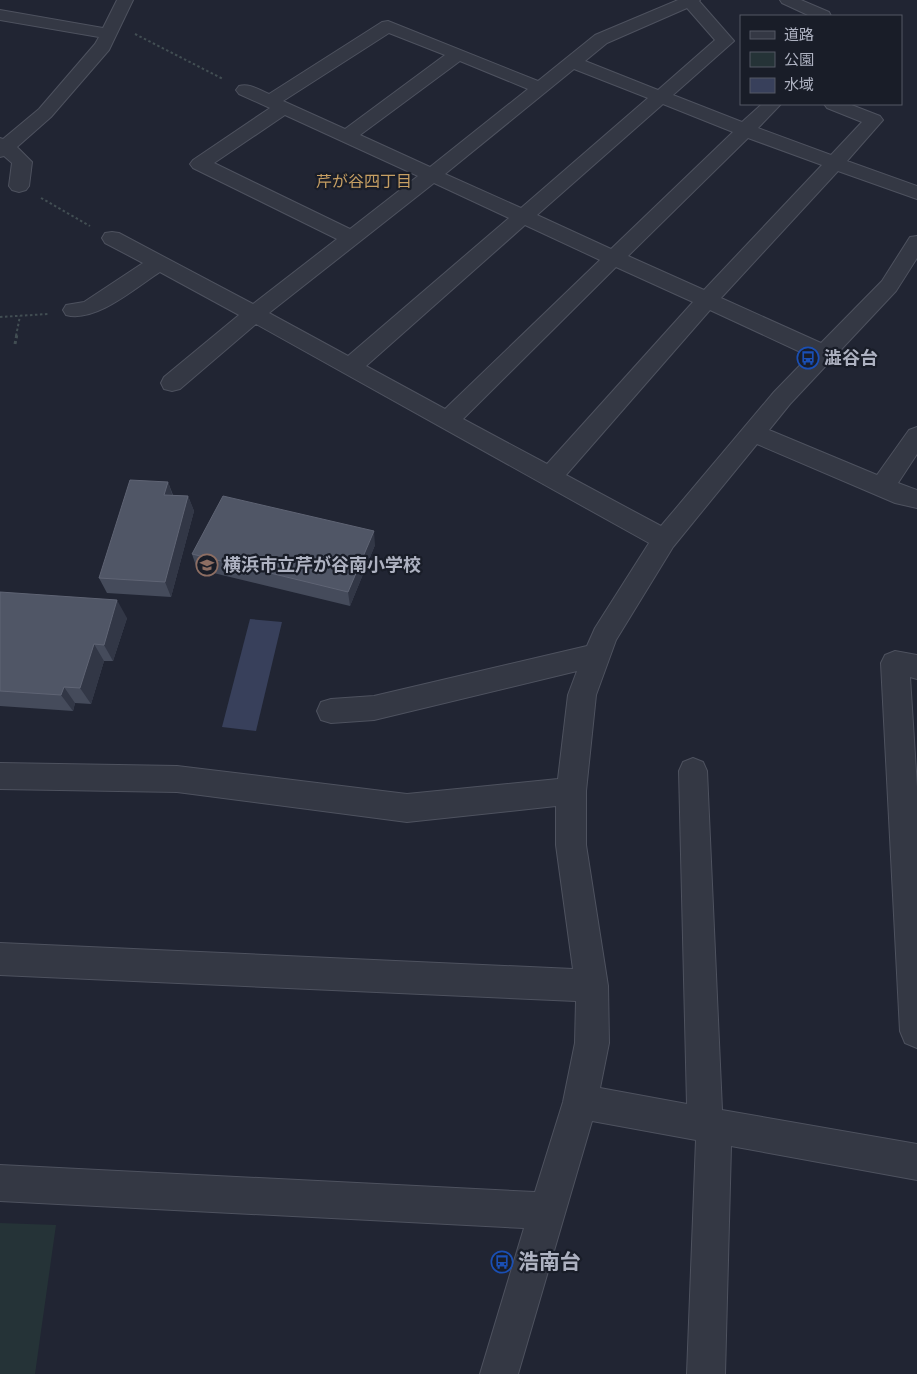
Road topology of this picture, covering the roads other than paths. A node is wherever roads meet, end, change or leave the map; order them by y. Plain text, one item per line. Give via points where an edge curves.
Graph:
1 (125, 0) edge
2 (691, 0) edge
3 (788, 0) edge
4 (0, 15) edge
5 (821, 15) edge
6 (109, 33) junction
7 (457, 55) junction
8 (572, 62) junction
9 (540, 88) junction
10 (246, 90) road end
11 (660, 96) junction
12 (277, 104) junction
13 (771, 105) edge
14 (836, 105) edge
15 (745, 130) junction
16 (347, 136) junction
17 (2, 147) edge
18 (834, 163) junction
19 (432, 175) junction
20 (19, 186) road end
21 (917, 193) edge
22 (522, 216) junction
23 (112, 238) road end
24 (351, 238) junction
25 (913, 255) edge
26 (614, 258) junction
27 (159, 263) junction
28 (707, 300) junction
29 (74, 310) dead end
30 (254, 314) junction
31 (825, 354) junction
32 (350, 367) junction
33 (172, 383) dead end
34 (446, 421) junction
35 (753, 433) junction
36 (917, 436) edge
37 (549, 478) junction
38 (882, 487) junction
39 (917, 499) edge
40 (664, 540) junction
41 (597, 655) junction
42 (917, 667) edge
43 (331, 711) dead end
44 (693, 771) dead end
45 (0, 776) edge
46 (571, 790) junction
47 (0, 959) edge
48 (592, 986) junction
49 (917, 1031) edge
50 (580, 1102) junction
51 (709, 1125) junction
52 (917, 1162) edge
53 (0, 1183) edge
54 (548, 1211) junction
55 (498, 1374) edge
56 (706, 1374) edge

1 - 6 street
2 - 8 street via 601,39
2 - 11 street via 725,41
3 - 5 street
4 - 6 street
6 - 17 street via 103,46 45,113
7 - 9 street
7 - 12 street via 388,26
7 - 16 street
8 - 9 street
8 - 11 street
9 - 19 street
10 - 12 street
11 - 15 street
11 - 22 street
12 - 16 street
12 - 24 street via 200,164
13 - 15 street
14 - 18 street via 874,120
15 - 18 street
15 - 26 street
16 - 19 street
17 - 20 street via 22,162
18 - 21 street
18 - 28 street
19 - 22 street
19 - 24 street
22 - 26 street
22 - 32 street
23 - 27 street
24 - 30 street
25 - 31 street via 889,286
26 - 28 street
26 - 34 street
27 - 29 street via 89,308
27 - 30 street
28 - 31 street
28 - 37 street
30 - 32 street
30 - 33 street
31 - 35 street
32 - 34 street
34 - 37 street
35 - 38 street
35 - 40 street
36 - 38 street
37 - 40 street
38 - 39 street
40 - 41 street via 604,636
41 - 43 street via 374,708
41 - 46 street via 582,696
42 - 49 street via 896,663
44 - 51 street
45 - 46 street via 177,779 407,808
46 - 48 street via 571,845
47 - 48 street
48 - 50 street via 592,1043
50 - 51 street
50 - 54 street
51 - 52 street
51 - 56 street
53 - 54 street
54 - 55 street

